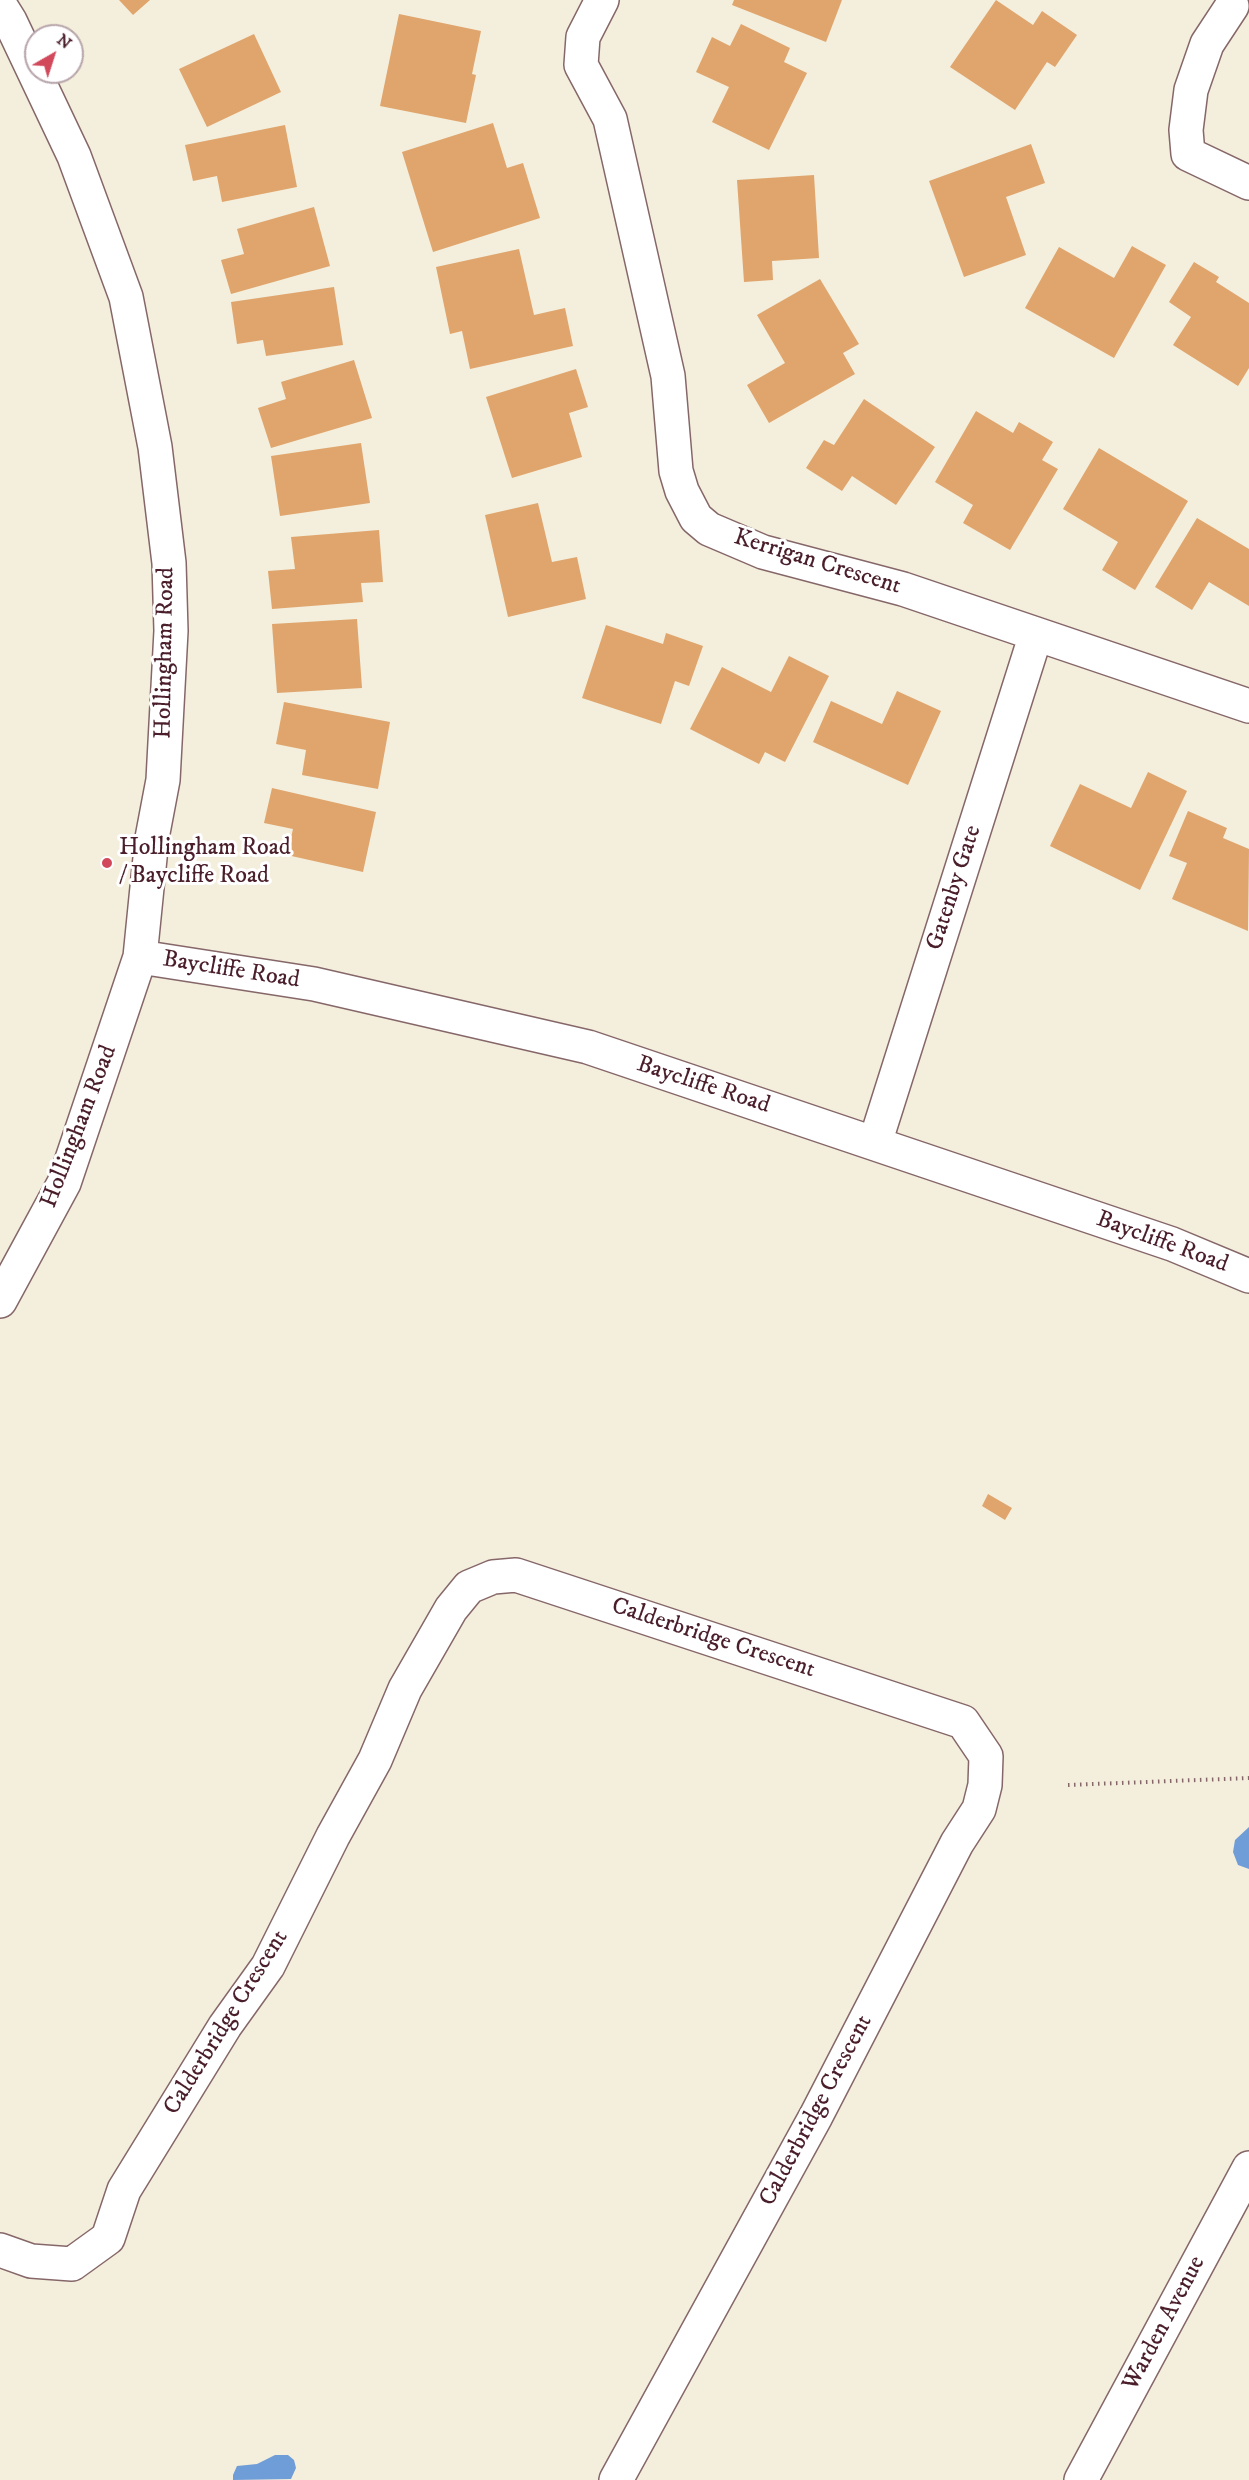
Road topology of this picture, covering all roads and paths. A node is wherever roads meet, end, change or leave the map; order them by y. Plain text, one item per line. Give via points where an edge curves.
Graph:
1 (602, 0) edge
2 (0, 5) edge
3 (1232, 6) dead end
4 (1249, 183) edge
5 (1036, 634) junction
6 (1249, 706) edge
7 (140, 957) junction
8 (875, 1143) junction
9 (1249, 1276) edge
10 (0, 1301) edge
11 (1249, 1778) edge
12 (1068, 1785) dead end
13 (1249, 2168) edge
14 (0, 2250) edge
15 (616, 2480) edge
16 (1081, 2480) edge

1 - 5 street, Kerrigan Crescent via 583,37 581,65 610,119 668,375 676,471 696,518 709,529 763,552 903,589
2 - 7 street, Hollingham Road via 74,156 126,297 155,447 169,563 171,631 163,780 152,838
3 - 4 street via 1207,44 1191,90 1186,130 1188,154
5 - 6 street, Kerrigan Crescent
5 - 8 street, Gatenby Gate
7 - 8 street, Baycliffe Road via 314,984 588,1047
7 - 10 street, Hollingham Road via 64,1182
8 - 9 street, Baycliffe Road via 1172,1245
11 - 12 path
13 - 16 street, Warden Avenue
14 - 15 street, Calderbridge Crescent via 31,2261 72,2264 108,2238 124,2190 225,2026 268,1966 375,1760 405,1689 451,1609 469,1587 493,1577 516,1575 963,1722 986,1756 979,1809 957,1843 816,2116

